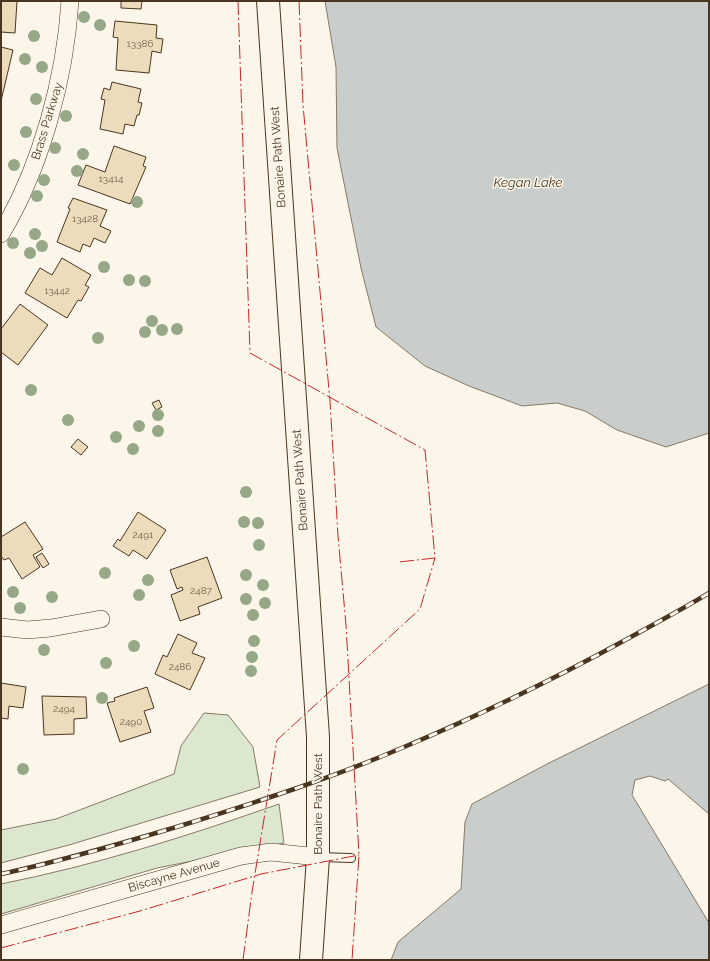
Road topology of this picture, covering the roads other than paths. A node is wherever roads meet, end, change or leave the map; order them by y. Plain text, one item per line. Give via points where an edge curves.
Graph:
1 (70, 1) edge
2 (268, 1) edge
3 (1, 234) edge
4 (101, 619) dead end
5 (1, 627) edge
6 (318, 857) junction
7 (351, 858) dead end
8 (1, 924) edge
9 (311, 960) edge

1 - 3 street, Brass Parkway via 66,49 56,98 34,163
2 - 6 street, Bonaire Path West via 318,737
4 - 5 street via 51,628
6 - 7 lane, Biscayne Avenue
6 - 8 street, Biscayne Avenue via 271,852 241,856
6 - 9 street, Bonaire Path West

